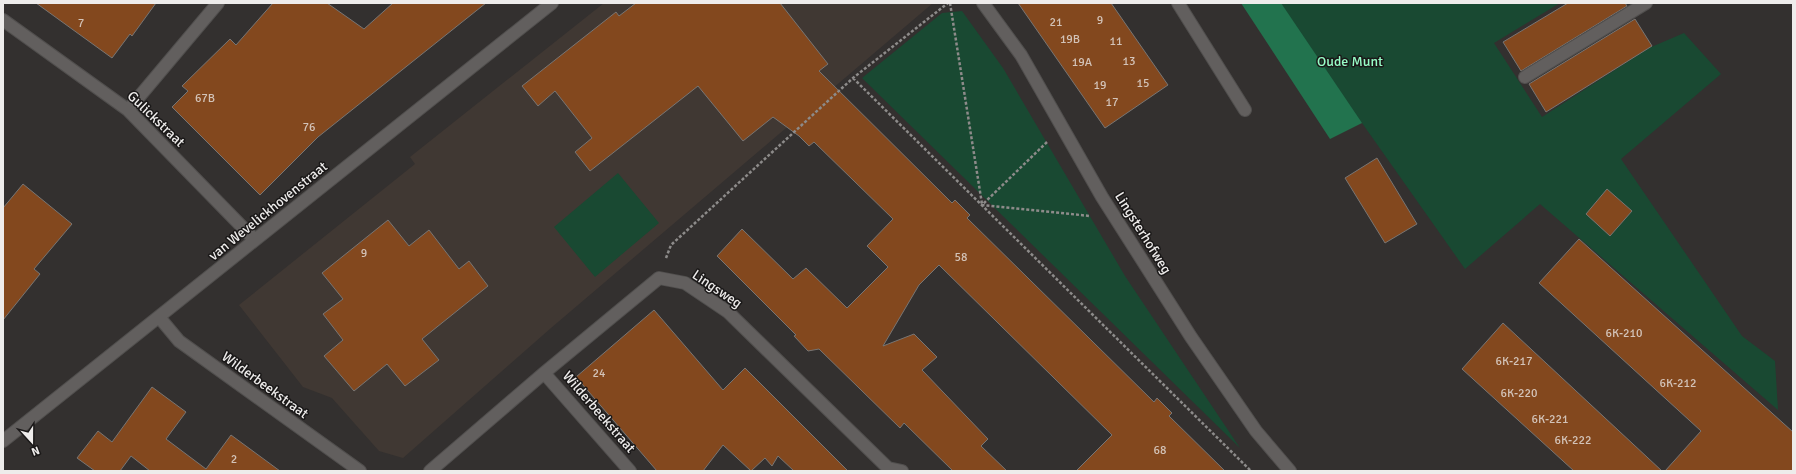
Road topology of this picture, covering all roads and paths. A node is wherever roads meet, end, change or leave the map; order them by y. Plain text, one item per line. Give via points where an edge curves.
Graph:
1 (218, 3) edge
2 (552, 3) edge
3 (949, 3) edge
4 (983, 3) edge
5 (1178, 3) edge
6 (1646, 3) edge
7 (3, 20) edge
8 (1525, 77) dead end
9 (853, 78) junction
10 (128, 110) junction
11 (1244, 110) dead end
12 (1063, 127) junction
13 (982, 205) junction
14 (1116, 219) junction
15 (255, 240) junction
16 (659, 278) junction
17 (159, 317) junction
18 (544, 372) junction
19 (3, 441) edge
20 (360, 471) edge
21 (430, 471) edge
22 (630, 471) edge
23 (902, 471) edge
24 (1251, 471) edge
25 (1290, 471) edge

1 - 10 street
2 - 15 street, van Wevelickhovenstraat
3 - 9 path
3 - 13 path
4 - 12 street, Lingsterhofweg via 1021,55
5 - 11 street
6 - 8 street
7 - 10 street, Gulickstraat
9 - 13 path
9 - 16 path via 671,245
10 - 15 street, Gulickstraat
12 - 13 path
12 - 14 street, Lingsterhofweg
13 - 14 path
13 - 24 path
14 - 25 street, Lingsterhofweg via 1191,337 1256,431
15 - 17 street, van Wevelickhovenstraat
16 - 18 street
16 - 23 street, Lingsweg via 685,283 728,312 888,468
17 - 19 street, van Wevelickhovenstraat
17 - 20 street, Wilderbeekstraat via 179,341
18 - 21 street
18 - 22 street, Wilderbeekstraat

